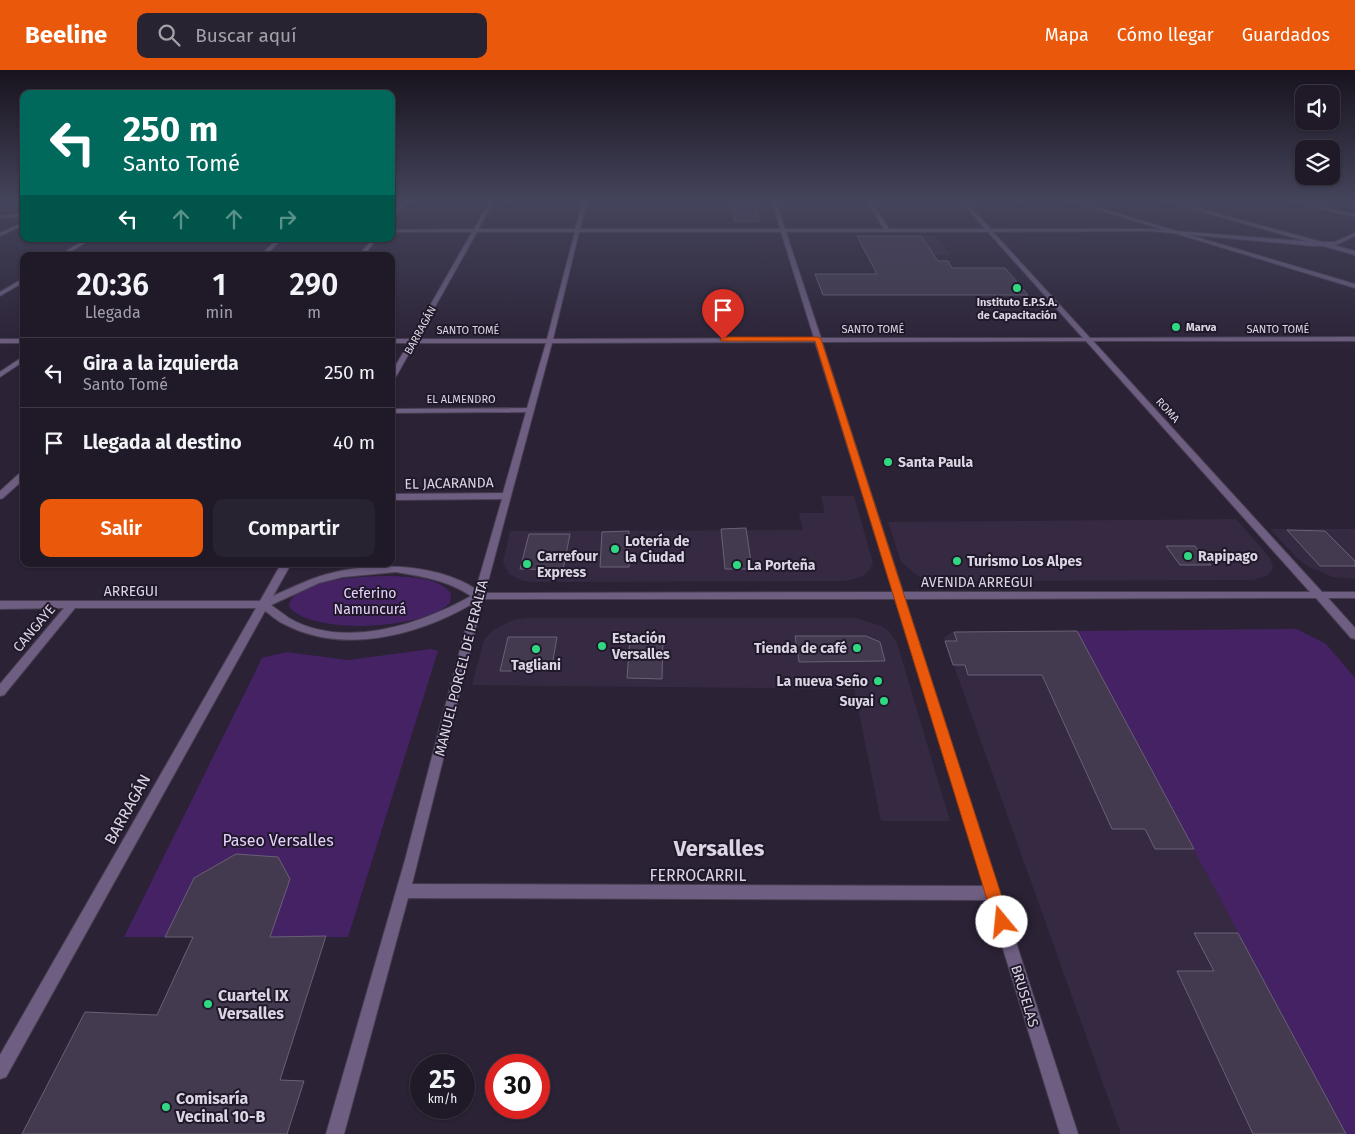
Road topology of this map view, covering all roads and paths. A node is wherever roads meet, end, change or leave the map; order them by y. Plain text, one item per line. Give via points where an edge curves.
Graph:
1 (464, 251) edge
2 (573, 251) edge
3 (790, 251) edge
4 (1009, 251) edge
5 (1237, 251) edge
6 (20, 282) edge
7 (1355, 286) edge
8 (0, 294) edge
9 (1089, 338) junction
10 (818, 339) junction
11 (1355, 339) edge
12 (550, 340) junction
13 (0, 341) edge
14 (20, 341) edge
15 (395, 341) edge
16 (414, 341) junction
17 (20, 361) edge
18 (395, 373) edge
19 (0, 376) edge
20 (395, 410) edge
21 (530, 410) junction
22 (20, 478) edge
23 (0, 496) edge
24 (507, 496) junction
25 (395, 497) edge
26 (284, 567) edge
27 (1319, 595) junction
28 (1355, 595) edge
29 (479, 596) junction
30 (900, 596) junction
31 (263, 604) junction
32 (0, 605) edge
33 (72, 605) junction
34 (1355, 635) edge
35 (0, 692) edge
36 (403, 892) junction
37 (993, 893) junction
38 (0, 1071) edge
39 (335, 1134) edge
40 (1068, 1134) edge

1 - 16 street, BARRAGÁN
2 - 12 street, MANUEL PORCEL DE PERALTA
3 - 10 street, BRUSELAS
4 - 9 street, ROMA
5 - 7 street
6 - 8 street
9 - 10 street, SANTO TOMÉ
9 - 11 street, SANTO TOMÉ
9 - 27 street, ROMA
10 - 12 street, SANTO TOMÉ
10 - 30 street, BRUSELAS
12 - 16 street, SANTO TOMÉ
12 - 21 street, MANUEL PORCEL DE PERALTA
13 - 14 street
15 - 16 street, SANTO TOMÉ
16 - 18 street, BARRAGÁN
17 - 19 street
20 - 21 street, EL ALMENDRO
21 - 24 street, MANUEL PORCEL DE PERALTA
22 - 23 street
24 - 25 street, EL JACARANDA
24 - 29 street, MANUEL PORCEL DE PERALTA
26 - 31 street, BARRAGÁN
27 - 28 street, AVENIDA ARREGUI
27 - 30 street, AVENIDA ARREGUI
27 - 34 street, ROMA
29 - 30 street, AVENIDA ARREGUI
29 - 31 street via 442,577 396,569 370,570 316,581
29 - 31 street, AVENIDA ARREGUI via 440,618 418,626 354,636 305,630 288,623
29 - 36 street, MANUEL PORCEL DE PERALTA
30 - 37 street, BRUSELAS
31 - 33 street, ARREGUI
31 - 38 street, BARRAGÁN
32 - 33 street, ARREGUI
33 - 35 street, CANGAYE
36 - 37 street, FERROCARRIL
36 - 39 street, MANUEL PORCEL DE PERALTA
37 - 40 street, BRUSELAS

